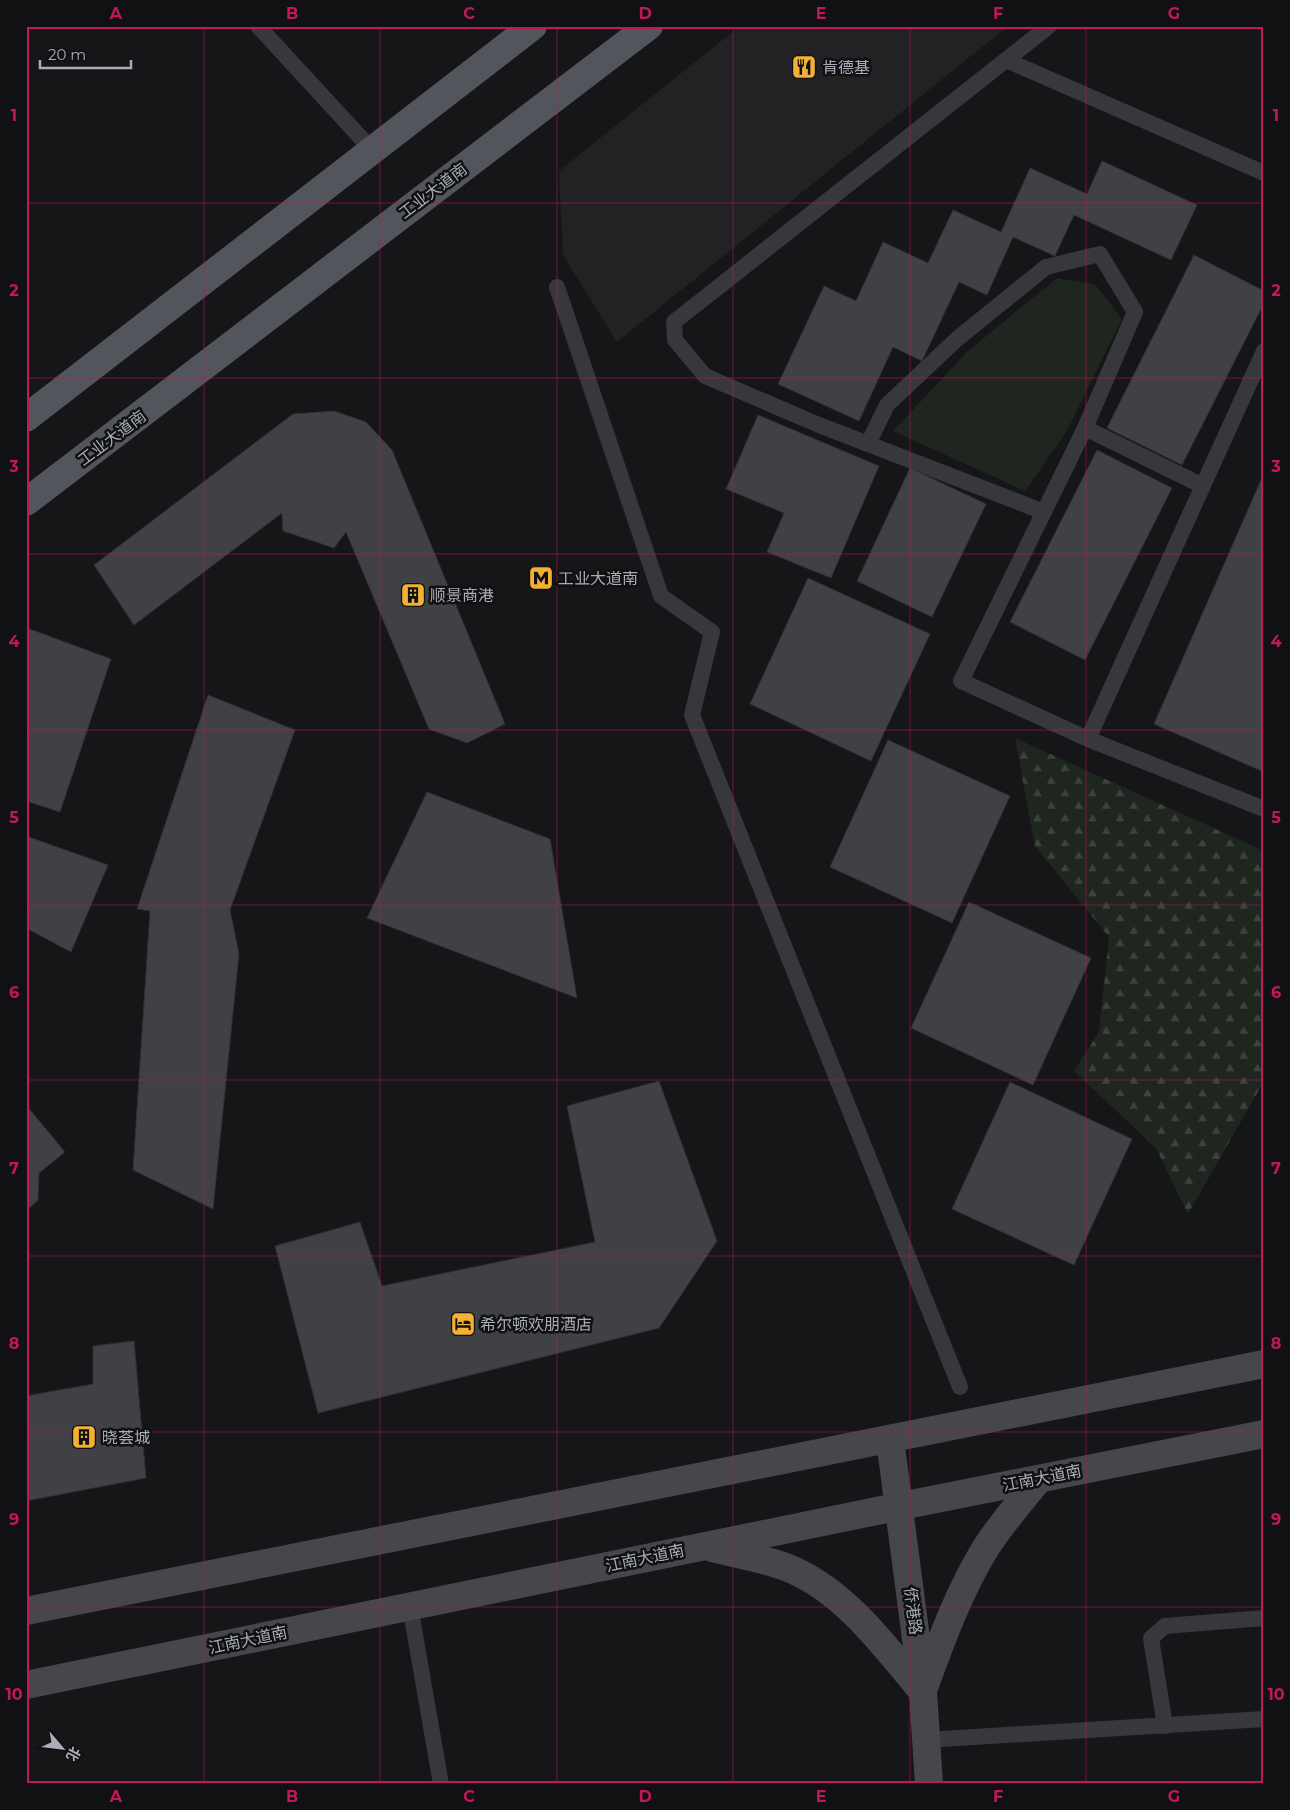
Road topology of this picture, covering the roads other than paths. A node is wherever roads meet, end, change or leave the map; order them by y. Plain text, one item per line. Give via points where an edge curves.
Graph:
1 (258, 26) edge
2 (532, 26) edge
3 (649, 26) edge
4 (1049, 26) edge
5 (1006, 60) junction
6 (373, 151) junction
7 (1264, 174) edge
8 (556, 287) dead end
9 (1264, 351) edge
10 (26, 418) edge
11 (1085, 428) junction
12 (868, 444) junction
13 (1203, 486) junction
14 (26, 502) edge
15 (1044, 512) junction
16 (1088, 739) junction
17 (1264, 809) edge
18 (1264, 1364) edge
19 (960, 1387) dead end
20 (1264, 1434) edge
21 (890, 1440) junction
22 (1039, 1479) junction
23 (900, 1506) junction
24 (706, 1546) junction
25 (410, 1606) junction
26 (26, 1611) edge
27 (1264, 1618) edge
28 (26, 1685) edge
29 (923, 1692) junction
30 (1264, 1719) edge
31 (1165, 1726) junction
32 (926, 1740) junction
33 (442, 1784) edge
34 (929, 1784) edge

1 - 6 lane
2 - 6 main road
3 - 14 main road, 工业大道南
4 - 5 lane
5 - 7 lane
5 - 12 lane via 674,322 675,340 705,376
6 - 10 main road
8 - 19 lane via 661,596 712,632 692,715
9 - 13 lane
11 - 12 lane via 1134,312 1100,254 1046,267 957,339 887,405
11 - 13 lane
11 - 15 lane
12 - 15 lane
13 - 16 lane
15 - 16 lane via 961,681
16 - 17 lane
18 - 21 main road
20 - 22 main road, 江南大道南
21 - 23 main road, 侨港路
21 - 26 main road
22 - 23 main road, 江南大道南
22 - 29 main road via 1003,1523 972,1572 942,1638
23 - 24 main road, 江南大道南
23 - 29 main road, 侨港路
24 - 25 main road, 江南大道南
24 - 29 main road via 793,1570 825,1587 856,1616
25 - 28 main road, 江南大道南
25 - 33 lane
27 - 31 lane via 1166,1626 1151,1638
29 - 32 main road, 侨港路
30 - 31 lane
31 - 32 lane
32 - 34 main road, 侨港路

